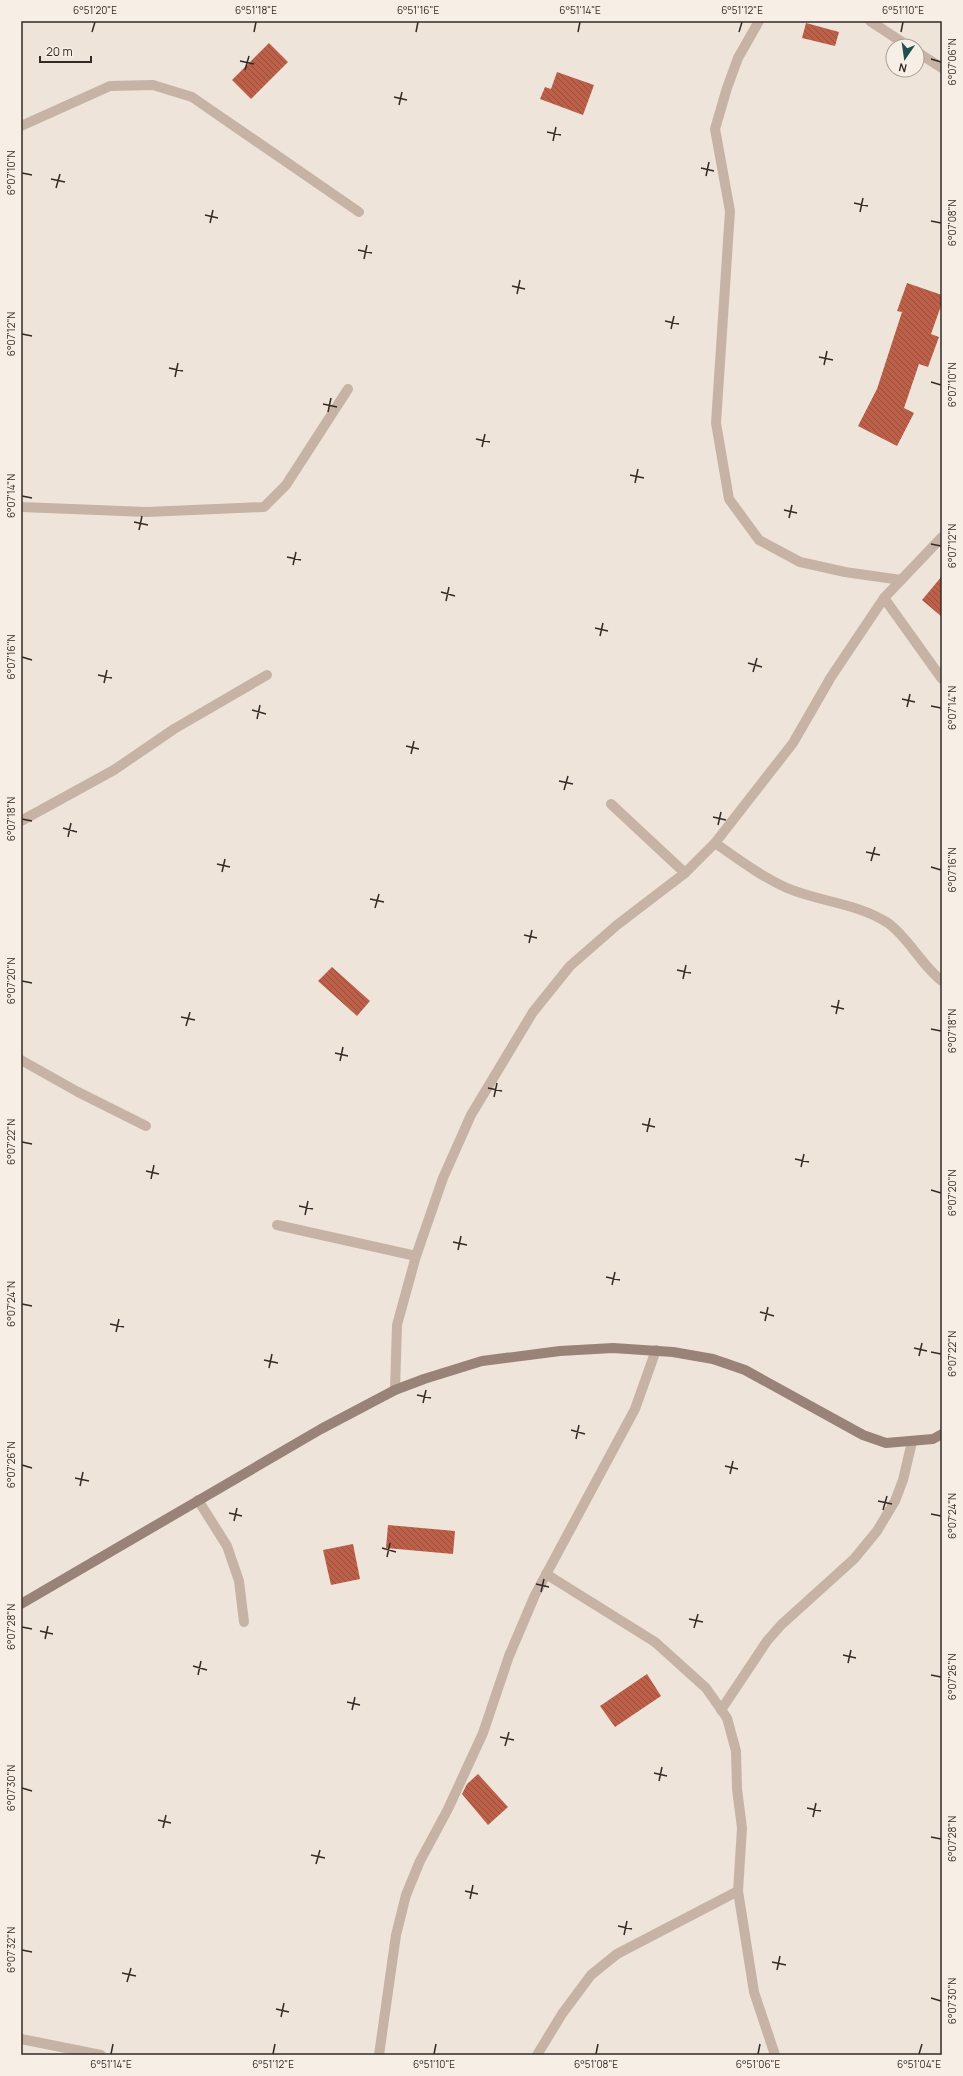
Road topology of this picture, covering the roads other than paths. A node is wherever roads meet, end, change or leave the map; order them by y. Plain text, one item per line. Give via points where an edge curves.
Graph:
1 (759, 21) edge
2 (870, 21) edge
3 (896, 38) edge
4 (925, 57) edge
5 (942, 68) edge
6 (21, 126) edge
7 (359, 212) dead end
8 (348, 389) dead end
9 (21, 507) edge
10 (942, 537) edge
11 (901, 580) junction
12 (884, 598) junction
13 (267, 675) dead end
14 (942, 679) edge
15 (611, 804) dead end
16 (21, 821) edge
17 (715, 843) junction
18 (685, 873) junction
19 (942, 981) edge
20 (21, 1060) edge
21 (146, 1126) dead end
22 (277, 1225) dead end
23 (416, 1256) junction
24 (656, 1350) junction
25 (395, 1390) junction
26 (942, 1434) edge
27 (912, 1442) junction
28 (198, 1500) junction
29 (546, 1574) junction
30 (21, 1604) edge
31 (244, 1622) dead end
32 (721, 1710) junction
33 (738, 1891) junction
34 (21, 2038) edge
35 (101, 2055) edge
36 (379, 2055) edge
37 (537, 2055) edge
38 (775, 2055) edge

1 - 11 street via 738,58 726,88 715,129 730,211 716,423 729,499 759,540 800,562
2 - 3 street
4 - 5 street
6 - 7 street via 110,86 153,85 192,97
8 - 9 street via 286,486 264,507 147,512
10 - 11 street
11 - 12 street
12 - 14 street
12 - 17 street via 831,677 793,743
13 - 16 street via 174,729 114,770
15 - 18 street
17 - 18 street
17 - 19 street via 788,888 860,908 889,924
18 - 23 street via 617,925 570,966 533,1012 471,1115 443,1178
20 - 21 street
22 - 23 street
23 - 25 street via 397,1325
24 - 25 main road via 560,1350 482,1361
24 - 27 main road via 713,1359 745,1370 863,1435 886,1443
24 - 29 street via 635,1408
25 - 28 main road via 320,1429
26 - 27 main road via 933,1439
27 - 32 street via 895,1501 877,1531 854,1560 781,1625 767,1641
28 - 30 main road
28 - 31 street via 227,1546 239,1581
29 - 32 street via 655,1642 706,1688
29 - 36 street via 510,1656 483,1732 406,1895 396,1935
32 - 33 street via 727,1718 736,1751 742,1828
33 - 37 street via 617,1954 591,1975 562,2014
33 - 38 street via 754,1992
34 - 35 street

